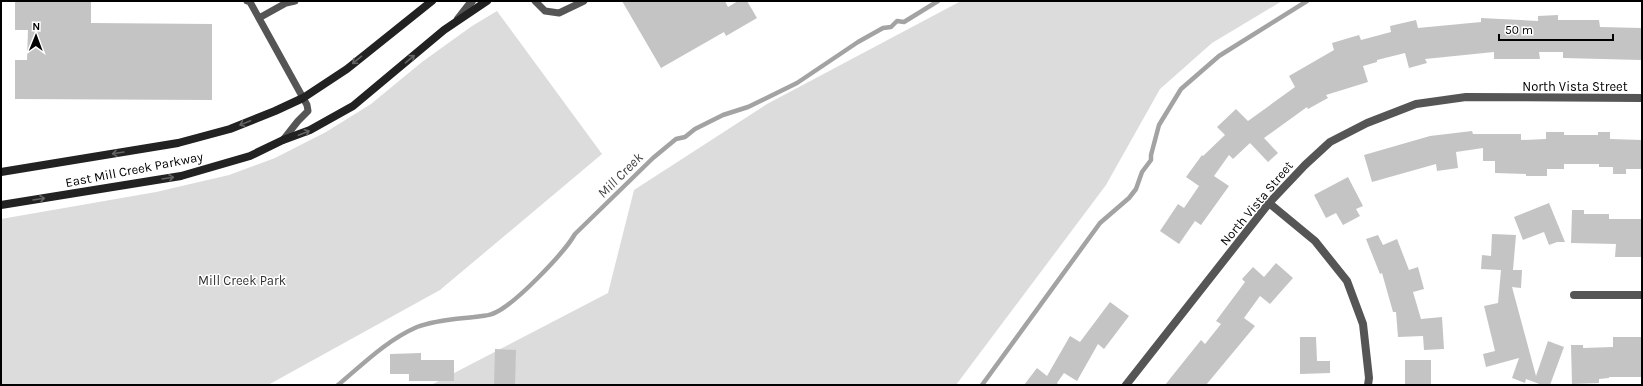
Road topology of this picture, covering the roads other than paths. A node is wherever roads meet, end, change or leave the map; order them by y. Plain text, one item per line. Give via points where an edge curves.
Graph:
1 (249, 1) edge
2 (295, 1) edge
3 (432, 1) edge
4 (472, 1) edge
5 (487, 1) edge
6 (536, 1) edge
7 (584, 1) edge
8 (259, 18) junction
9 (455, 23) junction
10 (303, 98) junction
11 (1642, 98) edge
12 (283, 140) junction
13 (1, 172) edge
14 (1269, 203) junction
15 (1, 205) edge
16 (1574, 295) dead end
17 (1642, 296) edge
18 (1126, 385) edge
19 (1368, 385) edge

1 - 8 lane
2 - 8 lane via 286,3
3 -> 10 street, East Mill Creek Parkway via 347,68
4 - 9 street
5 - 9 street, East Mill Creek Parkway
6 - 7 lane via 545,11 559,13
8 - 10 lane
12 -> 9 street, East Mill Creek Parkway via 310,130 353,106
10 - 12 lane via 308,111
10 -> 13 street, East Mill Creek Parkway via 230,129 178,143
11 - 14 street, North Vista Street via 1466,97 1416,104 1367,123 1330,142
15 -> 12 street, East Mill Creek Parkway via 180,176 250,156
14 - 18 street, North Vista Street
14 - 19 street via 1315,241 1347,281 1363,324
16 - 17 street

